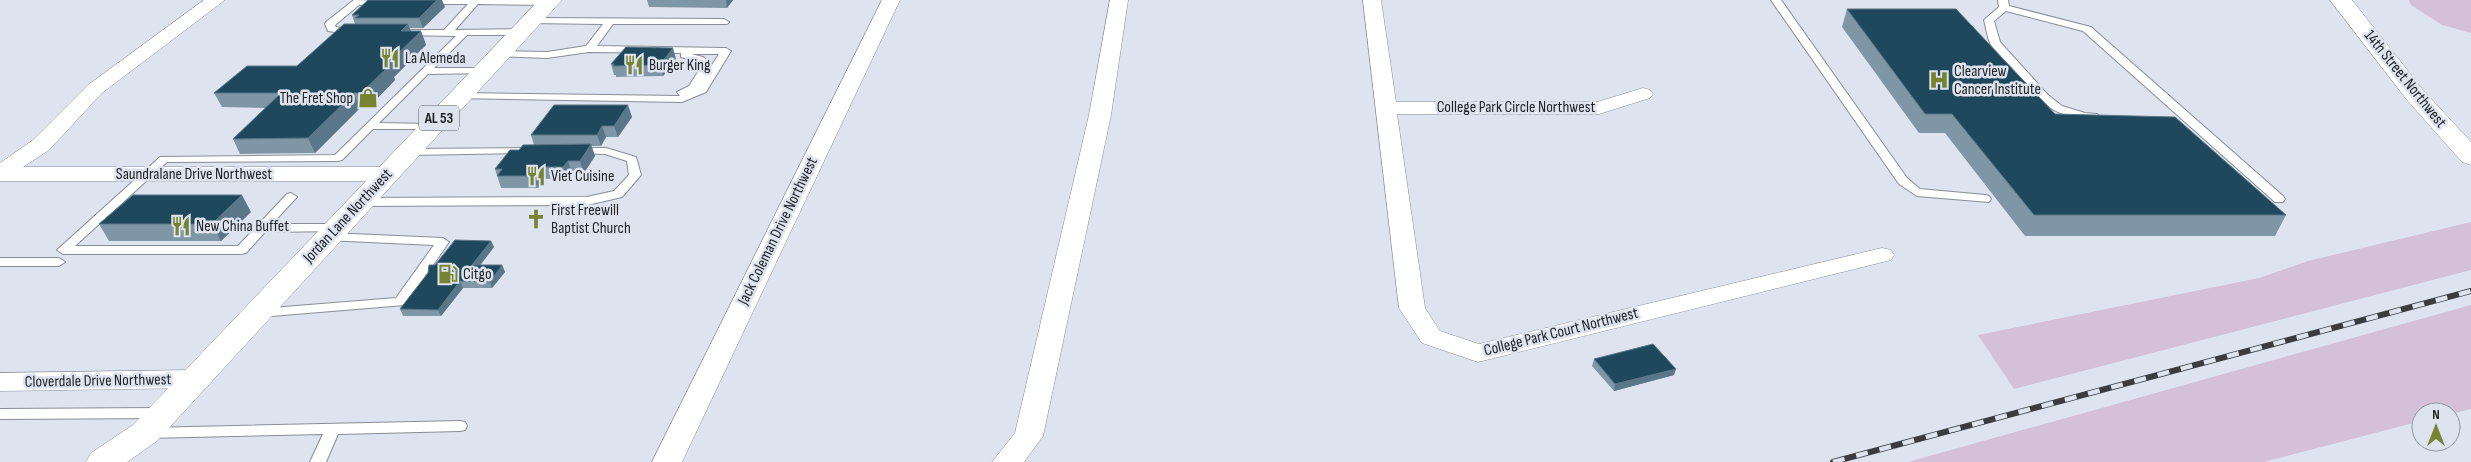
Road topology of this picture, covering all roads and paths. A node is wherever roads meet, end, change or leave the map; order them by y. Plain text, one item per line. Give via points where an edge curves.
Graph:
1 (216, 0) edge
2 (891, 0) edge
3 (1118, 0) edge
4 (1372, 0) edge
5 (1776, 0) edge
6 (2340, 0) edge
7 (358, 1) edge
8 (391, 1) edge
9 (418, 1) edge
10 (476, 1) edge
11 (507, 1) edge
12 (550, 1) edge
13 (2003, 4) edge
14 (610, 22) junction
15 (724, 22) dead end
16 (527, 27) junction
17 (391, 33) edge
18 (446, 33) junction
19 (464, 33) junction
20 (364, 34) edge
21 (589, 50) junction
22 (491, 62) junction
23 (425, 71) junction
24 (1643, 94) dead end
25 (459, 96) junction
26 (620, 98) junction
27 (1388, 108) junction
28 (2102, 116) edge
29 (2166, 116) edge
30 (2184, 116) junction
31 (369, 126) junction
32 (430, 127) junction
33 (536, 151) edge
34 (566, 151) edge
35 (407, 152) junction
36 (2471, 156) edge
37 (0, 174) edge
38 (387, 174) junction
39 (146, 175) junction
40 (291, 197) dead end
41 (1985, 199) dead end
42 (2278, 199) dead end
43 (361, 202) junction
44 (262, 228) junction
45 (333, 233) junction
46 (1882, 254) dead end
47 (0, 262) edge
48 (59, 262) dead end
49 (258, 313) junction
50 (196, 379) junction
51 (0, 382) edge
52 (0, 414) edge
53 (154, 423) junction
54 (460, 426) dead end
55 (332, 430) junction
56 (103, 462) edge
57 (127, 462) edge
58 (318, 462) edge
59 (667, 462) edge
60 (1007, 462) edge

1 - 37 street via 94,89 41,145
2 - 59 street, Jack Coleman Drive Northwest
3 - 60 street via 1100,115 1029,436
4 - 27 street, College Park Court Northwest
5 - 41 lane via 1903,181 1917,192
6 - 36 main road, 14th Street Northwest via 2415,95
7 - 8 lane
7 - 20 lane via 330,24 332,29
9 - 10 lane
10 - 11 lane
10 - 18 lane
11 - 12 lane
12 - 16 main road, Jordan Lane Northwest / AL 53
13 - 28 lane via 1989,20 1995,43 2058,108 2084,116
13 - 30 lane via 2087,29
14 - 15 lane
14 - 16 lane
14 - 21 lane
16 - 19 lane
16 - 22 main road, Jordan Lane Northwest / AL 53
17 - 18 lane
18 - 19 lane
19 - 23 lane
21 - 22 lane
21 - 26 lane via 604,55 689,55 707,66 693,88 684,92 640,92
21 - 26 lane via 726,51 702,90 682,99
22 - 23 lane
22 - 25 main road, Jordan Lane Northwest / AL 53
23 - 31 lane
24 - 27 street, College Park Circle Northwest via 1599,108
25 - 26 lane
25 - 32 main road, Jordan Lane Northwest / AL 53
27 - 46 street, College Park Court Northwest via 1412,308 1431,337 1478,353
29 - 30 lane
30 - 42 lane
31 - 32 lane
31 - 39 lane via 338,158 164,159
32 - 35 main road, Jordan Lane Northwest / AL 53
33 - 35 lane
34 - 43 lane via 606,151 632,159 635,175 618,194 587,202
35 - 38 main road, Jordan Lane Northwest / AL 53
37 - 39 street, Saundralane Drive Northwest
38 - 39 street, Saundralane Drive Northwest
38 - 43 main road, Jordan Lane Northwest / AL 53
39 - 44 lane via 63,250 241,250
40 - 44 lane
43 - 45 main road, Jordan Lane Northwest / AL 53
44 - 45 lane
45 - 49 main road, Jordan Lane Northwest / AL 53
45 - 49 lane via 443,242 400,302
47 - 48 lane
49 - 50 main road, Jordan Lane Northwest / AL 53
50 - 51 street, Cloverdale Drive Northwest
50 - 53 main road, Jordan Lane Northwest / AL 53
52 - 53 lane
53 - 55 lane
53 - 56 main road, Jordan Lane Northwest / AL 53
53 - 57 main road, Jordan Lane Northwest / AL 53
54 - 55 lane
55 - 58 lane

